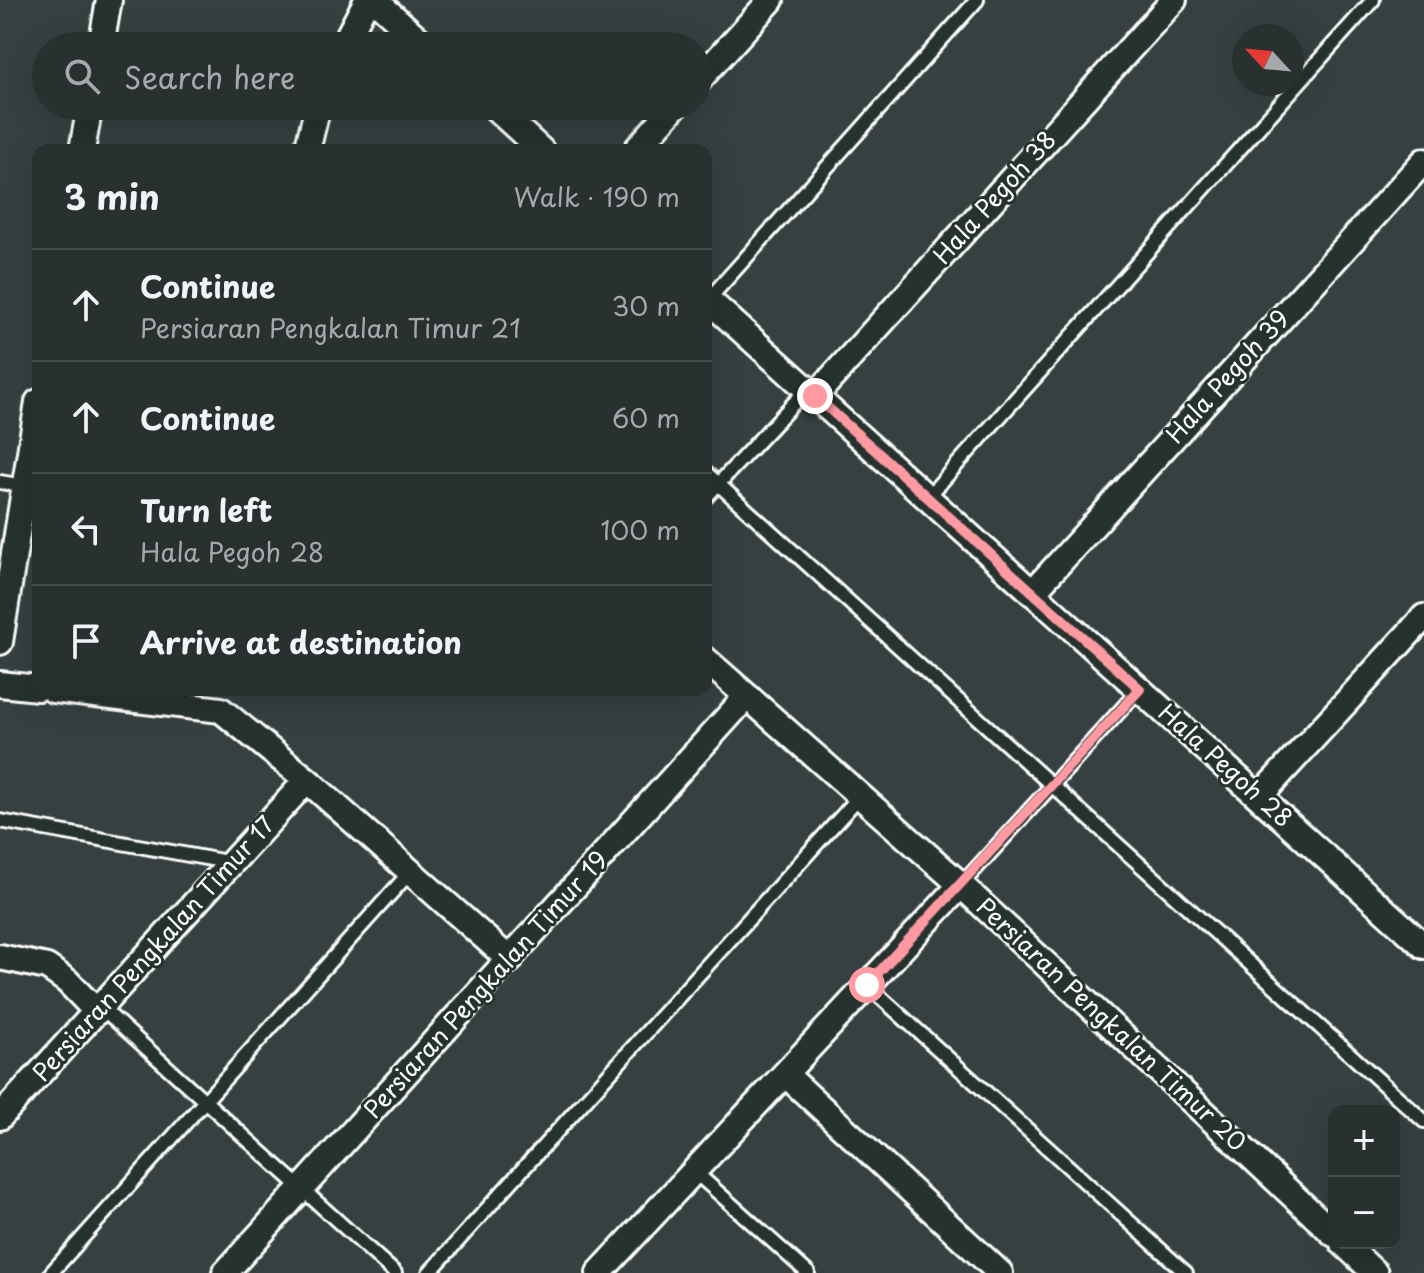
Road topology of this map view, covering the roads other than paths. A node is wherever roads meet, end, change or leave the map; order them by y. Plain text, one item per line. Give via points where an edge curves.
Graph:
1 (109, 0) edge
2 (367, 0) edge
3 (375, 0) edge
4 (771, 0) edge
5 (977, 0) edge
6 (1174, 0) edge
7 (1373, 0) edge
8 (103, 32) edge
9 (350, 32) edge
10 (410, 32) edge
11 (712, 65) edge
12 (87, 120) edge
13 (314, 120) edge
14 (508, 120) edge
15 (663, 120) edge
16 (83, 144) edge
17 (308, 144) edge
18 (534, 144) edge
19 (641, 144) edge
20 (1424, 161) edge
21 (712, 293) edge
22 (712, 303) edge
23 (811, 392) junction
24 (32, 421) edge
25 (712, 478) edge
26 (12, 484) edge
27 (718, 484) junction
28 (712, 490) edge
29 (927, 498) junction
30 (1032, 593) junction
31 (1424, 617) edge
32 (0, 642) edge
33 (712, 666) edge
34 (0, 684) edge
35 (32, 687) edge
36 (1140, 689) junction
37 (155, 696) edge
38 (746, 697) junction
39 (223, 700) edge
40 (307, 780) junction
41 (1051, 784) junction
42 (860, 796) junction
43 (1259, 797) junction
44 (0, 821) edge
45 (233, 863) junction
46 (411, 871) junction
47 (961, 885) junction
48 (1424, 946) edge
49 (0, 957) edge
50 (510, 960) junction
51 (867, 985) junction
52 (99, 1010) junction
53 (785, 1074) junction
54 (9, 1098) edge
55 (206, 1102) junction
56 (0, 1117) edge
57 (1424, 1121) edge
58 (694, 1171) junction
59 (302, 1188) junction
60 (1328, 1228) edge
61 (1349, 1249) edge
62 (609, 1270) edge
63 (51, 1273) edge
64 (225, 1273) edge
65 (395, 1273) edge
66 (429, 1273) edge
67 (808, 1273) edge
68 (1000, 1273) edge
69 (1186, 1273) edge
70 (1375, 1273) edge

1 - 8 street
2 - 9 street
3 - 10 street
4 - 11 street
5 - 21 lane
6 - 23 street, Hala Pegoh 38
7 - 29 lane
12 - 16 street
13 - 17 street
14 - 18 street
15 - 19 street
20 - 30 street, Hala Pegoh 39
22 - 23 street, Hala Pegoh 28
23 - 27 lane
23 - 29 street, Hala Pegoh 28
24 - 26 street
25 - 27 lane
26 - 32 street
27 - 28 lane
27 - 41 lane
29 - 30 street, Hala Pegoh 28
30 - 36 street, Hala Pegoh 28
31 - 43 street
33 - 38 street, Persiaran Pengkalan Timur 20
34 - 35 street
36 - 41 lane
36 - 43 street, Hala Pegoh 28
37 - 39 street
38 - 42 street, Persiaran Pengkalan Timur 20
38 - 50 street, Persiaran Pengkalan Timur 19
39 - 40 street
40 - 45 street, Persiaran Pengkalan Timur 17
40 - 46 street
41 - 47 lane
41 - 57 lane
42 - 47 street, Persiaran Pengkalan Timur 20
42 - 66 lane
43 - 48 street, Hala Pegoh 28
44 - 45 lane
45 - 52 street, Persiaran Pengkalan Timur 17
46 - 50 street
46 - 55 lane
47 - 51 street
47 - 60 street, Persiaran Pengkalan Timur 20
49 - 52 street via 47,967
50 - 59 street, Persiaran Pengkalan Timur 19
51 - 53 street
51 - 69 lane
52 - 54 street, Persiaran Pengkalan Timur 17
52 - 55 lane
53 - 58 street
53 - 68 street
54 - 56 street, Persiaran Pengkalan Timur 17
55 - 59 lane
55 - 63 lane
58 - 62 street
58 - 67 lane
59 - 64 street, Persiaran Pengkalan Timur 19
59 - 65 lane
61 - 70 street

